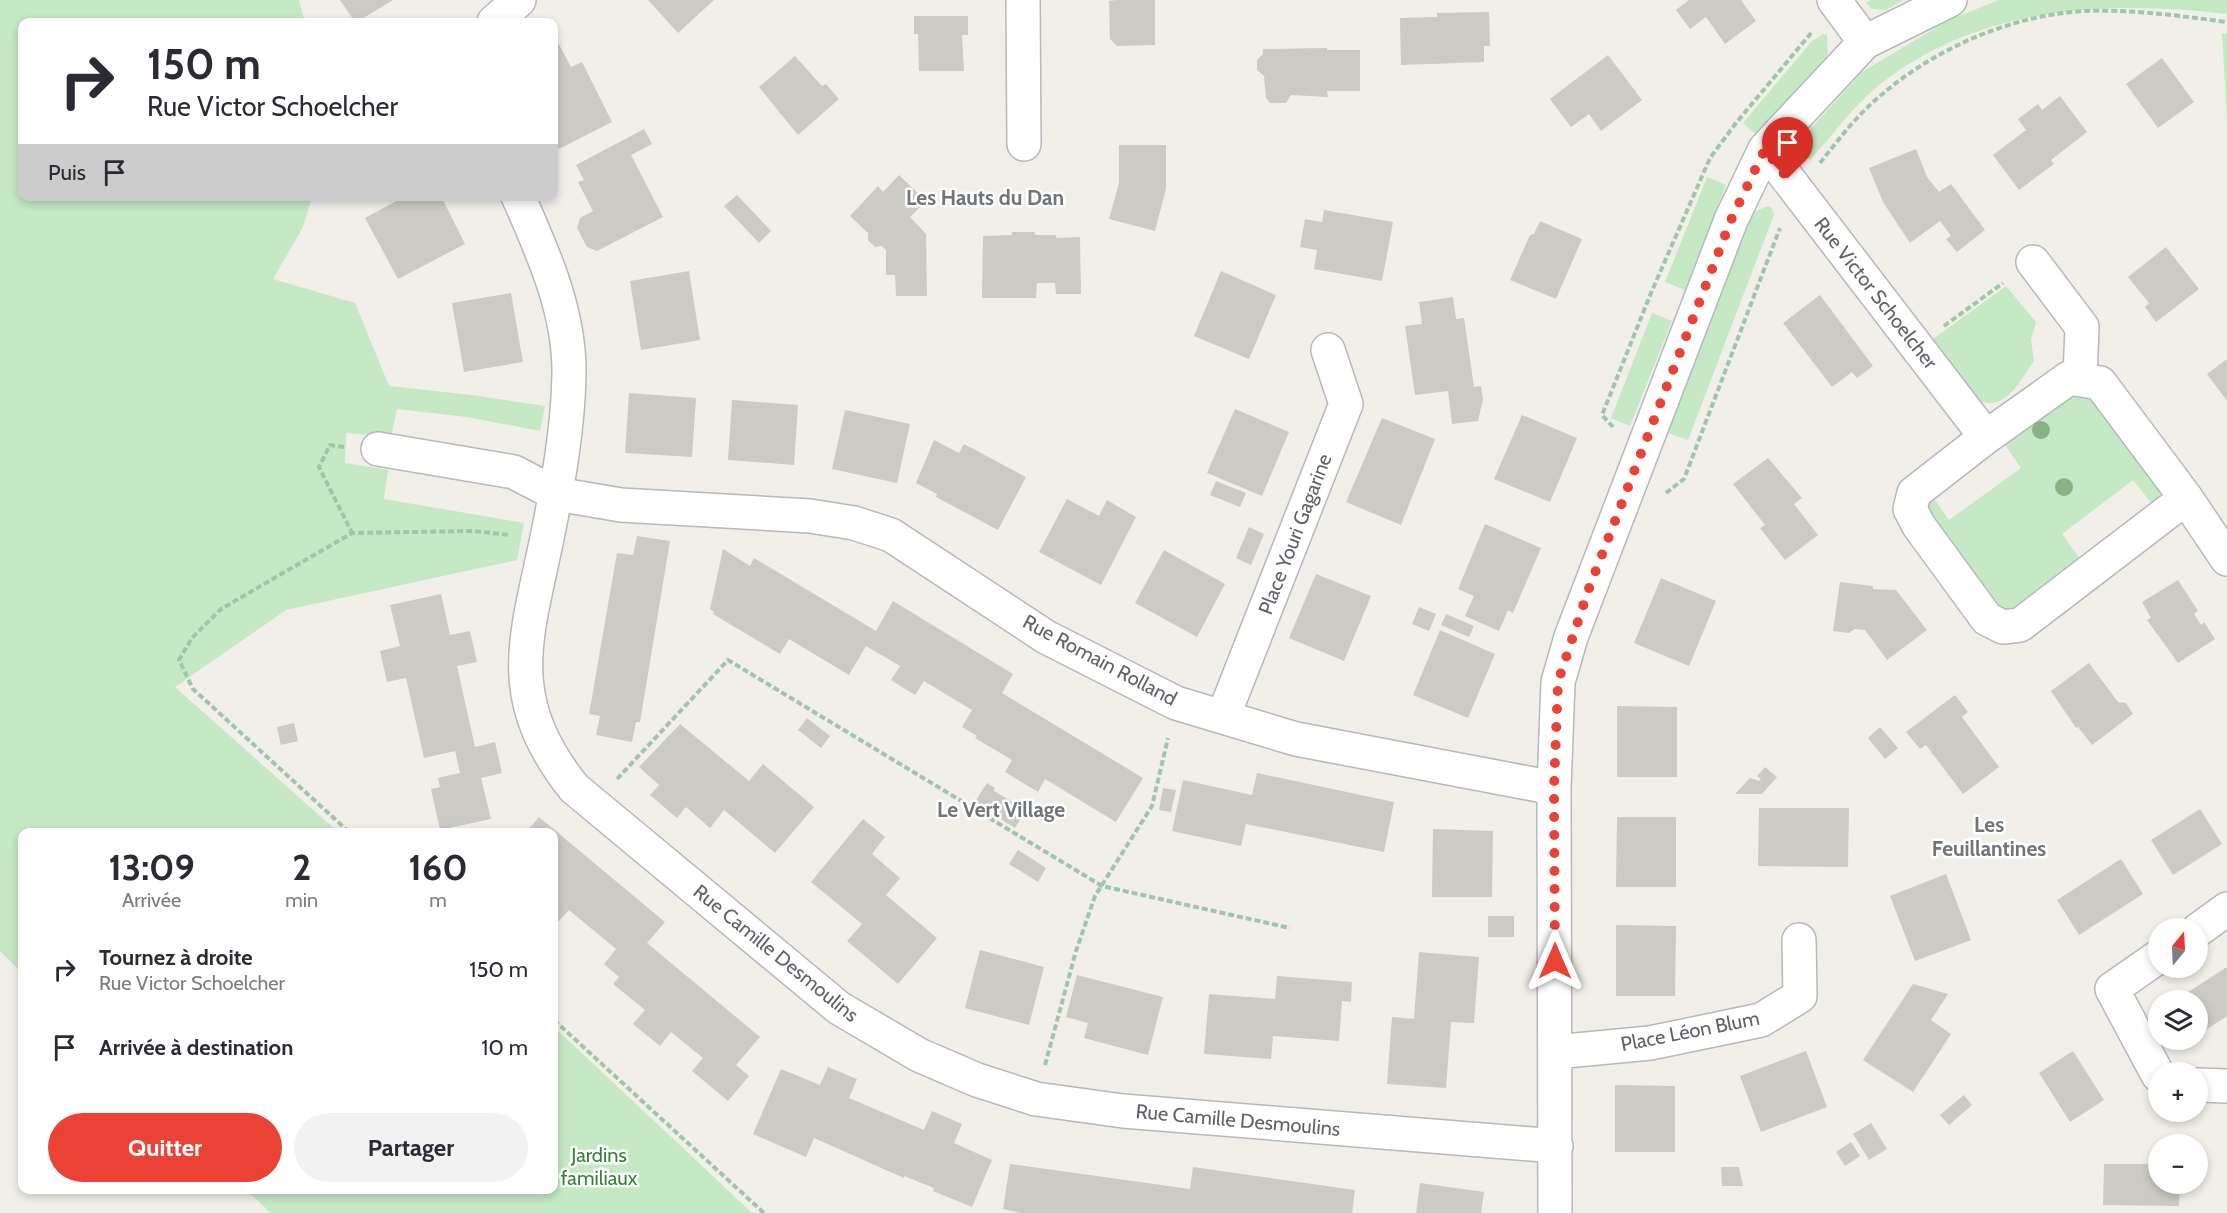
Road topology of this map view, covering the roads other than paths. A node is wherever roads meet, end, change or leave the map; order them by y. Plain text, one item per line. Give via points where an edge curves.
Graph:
1 (519, 0) edge
2 (1023, 0) edge
3 (1834, 0) edge
4 (1950, 0) edge
5 (499, 18) edge
6 (1865, 42) junction
7 (1024, 144) dead end
8 (1765, 149) junction
9 (520, 201) edge
10 (2033, 262) road end
11 (1328, 350) dead end
12 (2080, 379) junction
13 (1986, 437) junction
14 (378, 449) road end
15 (556, 494) junction
16 (2186, 498) junction
17 (2227, 559) edge
18 (1223, 717) junction
19 (1554, 788) junction
20 (2227, 909) edge
21 (2208, 923) edge
22 (1799, 940) dead end
23 (2148, 964) edge
24 (1555, 1052) junction
25 (2151, 1062) edge
26 (2208, 1085) edge
27 (2227, 1086) edge
28 (1556, 1146) junction
29 (1555, 1213) edge

1 - 5 street
2 - 7 street
3 - 6 street
4 - 6 street
6 - 8 street
8 - 13 street, Rue Victor Schoelcher
8 - 19 street via 1731,220 1571,637 1558,682
9 - 15 street, Rue Camille Desmoulins via 549,268 566,340 566,424
10 - 12 street via 2082,327
11 - 18 street, Place Youri Gagarine via 1346,404
12 - 13 street via 2069,378
12 - 16 street via 2100,383
13 - 16 street via 1914,493 1910,509 1987,619 2003,627 2020,625
14 - 15 street, Rue Romain Rolland via 514,471
15 - 18 street, Rue Romain Rolland via 621,505 810,516 854,523 891,535 1046,637 1176,703
15 - 28 street, Rue Camille Desmoulins via 526,630 524,662 536,726 550,757 574,788 839,1008 919,1055 1036,1099 1123,1111
16 - 17 street
18 - 19 street, Rue Romain Rolland via 1296,739
19 - 24 street
20 - 21 street
22 - 24 street, Place Léon Blum via 1800,996 1761,1020 1650,1043
23 - 25 street via 2112,989
24 - 28 street
26 - 27 street
28 - 29 street

